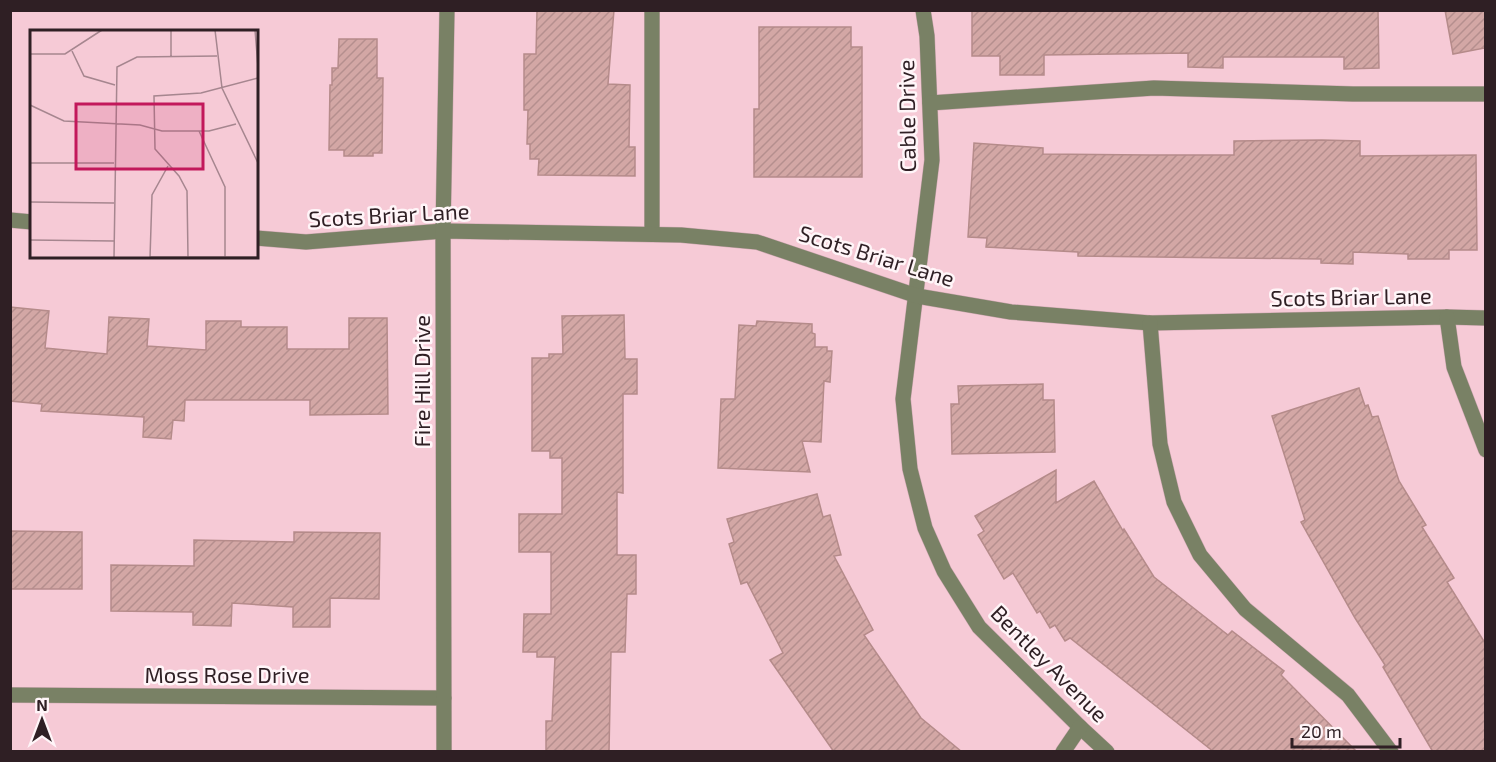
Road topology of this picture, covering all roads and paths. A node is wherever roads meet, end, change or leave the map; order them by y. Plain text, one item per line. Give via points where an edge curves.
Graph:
1 (447, 10) edge
2 (652, 10) edge
3 (923, 10) edge
4 (1485, 94) edge
5 (930, 103) junction
6 (10, 220) edge
7 (925, 221) joint
8 (30, 222) edge
9 (443, 231) junction
10 (652, 234) junction
11 (258, 238) edge
12 (917, 296) junction
13 (1447, 317) junction
14 (1485, 318) edge
15 (1150, 323) junction
16 (1485, 450) edge
17 (10, 695) edge
18 (444, 698) junction
19 (1080, 727) junction
20 (444, 752) edge
21 (1063, 752) edge
22 (1107, 752) edge
23 (1391, 752) edge

1 - 9 street, Fire Hill Drive
2 - 10 street
3 - 5 street, Cable Drive
4 - 5 street via 1154,88
5 - 7 street, Cable Drive via 932,160
6 - 8 street
7 - 12 street, Bentley Avenue
9 - 10 street, Scots Briar Lane
9 - 11 street, Scots Briar Lane via 306,242
9 - 18 street, Fire Hill Drive
10 - 12 street, Scots Briar Lane via 757,242
12 - 15 street, Scots Briar Lane via 1011,312
12 - 19 street, Bentley Avenue via 903,399 910,469 925,528 944,571 979,627
13 - 14 street, Scots Briar Lane
13 - 15 street, Scots Briar Lane
13 - 16 street via 1454,367
15 - 23 street via 1160,444 1174,502 1200,555 1245,609 1348,695
17 - 18 street, Moss Rose Drive
18 - 20 street, Fire Hill Drive
19 - 21 street
19 - 22 street, Bentley Avenue

